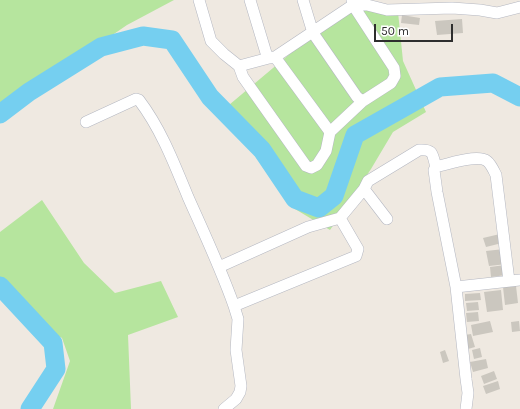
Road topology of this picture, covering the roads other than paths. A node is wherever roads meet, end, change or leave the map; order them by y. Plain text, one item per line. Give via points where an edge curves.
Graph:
1 (199, 0) edge
2 (250, 0) edge
3 (303, 0) edge
4 (352, 2) edge
5 (436, 4) edge
6 (387, 5) edge
7 (520, 7) edge
8 (313, 32) junction
9 (272, 58) junction
10 (239, 66) junction
11 (363, 102) junction
12 (86, 122) dead end
13 (330, 132) junction
14 (436, 166) junction
15 (364, 189) junction
16 (340, 218) junction
17 (387, 219) dead end
18 (219, 267) junction
19 (515, 281) edge
20 (456, 287) junction
21 (234, 306) junction
22 (224, 409) edge
23 (466, 409) edge

1 - 10 street via 211,41
2 - 9 street via 266,52
3 - 8 street
4 - 6 street
4 - 8 street
4 - 11 street via 394,68 395,76 390,83
5 - 6 street
5 - 7 street via 497,13
8 - 9 street
8 - 11 street
9 - 10 street
9 - 13 street
10 - 13 street via 243,77 306,166 311,168 317,165 326,151
11 - 13 street
12 - 18 street via 136,99 139,100 162,137
14 - 15 street via 432,152 428,149 419,150 368,181
14 - 19 street via 481,158 488,161 496,175
14 - 20 street via 434,170 437,192
15 - 16 street
15 - 17 street
16 - 18 street via 308,227
16 - 21 street via 358,248 356,256
18 - 21 street
19 - 20 street
20 - 23 street via 468,393
21 - 22 street via 238,319 236,350 241,386 236,398

